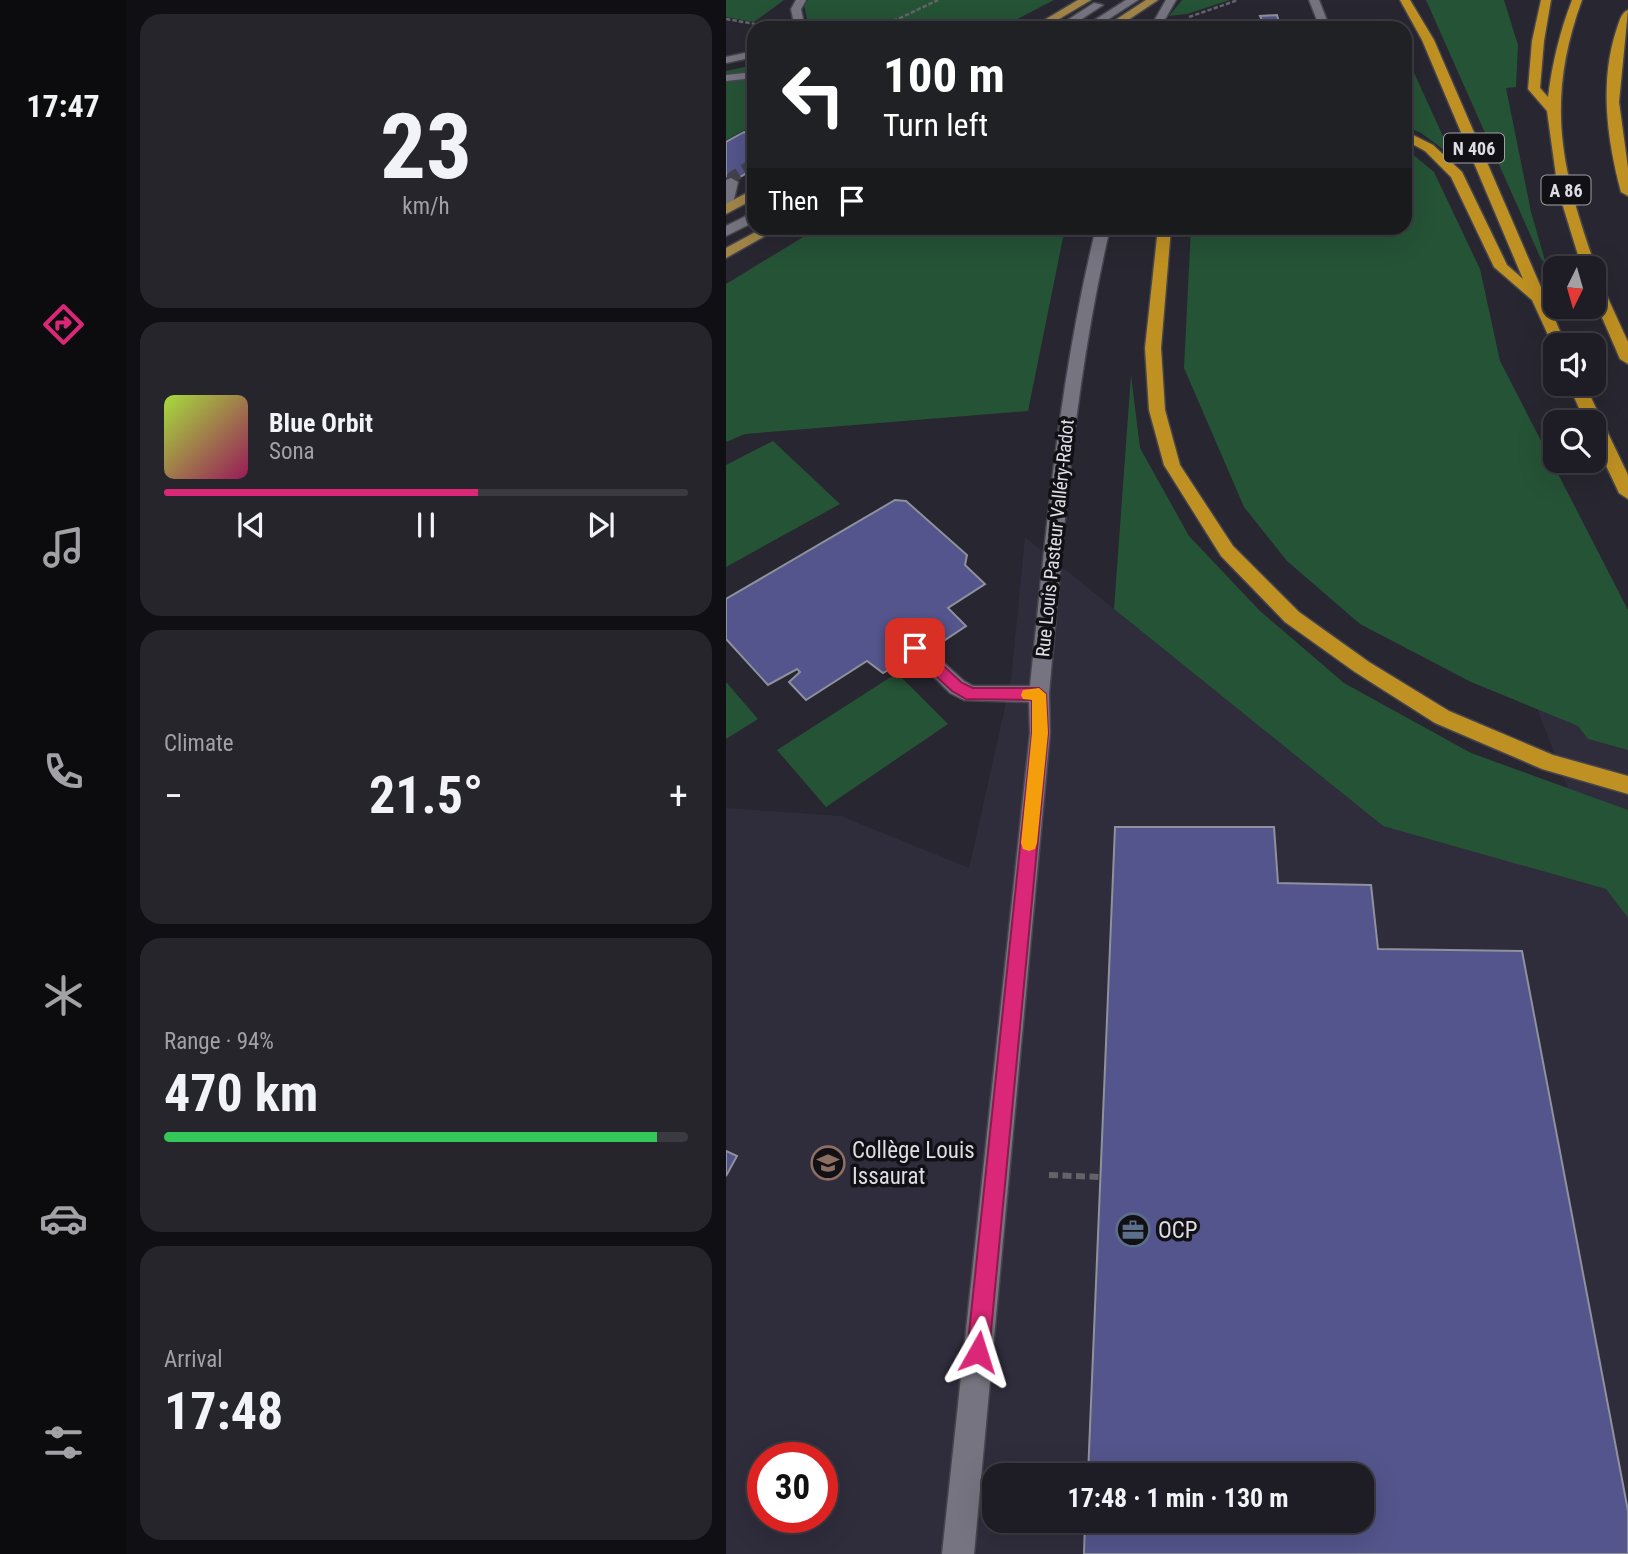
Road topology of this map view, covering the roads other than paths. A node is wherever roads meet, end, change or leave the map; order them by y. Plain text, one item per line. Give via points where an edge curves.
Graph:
1 (801, 0) edge
2 (1086, 0) edge
3 (1106, 0) edge
4 (1133, 0) edge
5 (1153, 0) edge
6 (1170, 0) edge
7 (1314, 0) edge
8 (1405, 0) edge
9 (1546, 0) edge
10 (1577, 0) edge
11 (1628, 13) edge
12 (797, 21) edge
13 (1048, 21) edge
14 (1072, 21) edge
15 (1098, 21) edge
16 (1119, 21) edge
17 (1160, 21) edge
18 (1322, 21) edge
19 (747, 56) edge
20 (726, 60) edge
21 (747, 76) edge
22 (726, 78) edge
23 (1553, 110) junction
24 (1412, 139) edge
25 (731, 182) dead end
26 (1628, 192) edge
27 (747, 197) edge
28 (726, 204) edge
29 (726, 210) edge
30 (747, 220) edge
31 (726, 232) edge
32 (760, 235) edge
33 (1100, 235) edge
34 (1163, 235) edge
35 (726, 254) edge
36 (1585, 256) edge
37 (1539, 299) junction
38 (1606, 310) edge
39 (1554, 333) edge
40 (1628, 359) edge
41 (1606, 448) edge
42 (1628, 493) edge
43 (915, 648) dead end
44 (1039, 694) junction
45 (1628, 785) edge
46 (958, 1554) edge

1 - 12 street
2 - 13 main road
3 - 14 street
4 - 15 street
5 - 16 main road
6 - 17 street
7 - 18 street
8 - 37 highway, N 406 via 1428,40
9 - 23 highway via 1534,89
10 - 23 highway, A 86 via 1562,49
11 - 26 highway via 1618,38 1612,88 1620,167
19 - 20 street
21 - 22 street
23 - 36 highway, A 86 via 1573,224
24 - 37 highway via 1457,175 1501,267
25 - 28 street
27 - 29 main road
30 - 31 street
32 - 35 main road
33 - 44 street, Rue Louis Pasteur Valléry-Radot via 1075,360
34 - 45 highway via 1153,348 1157,410 1172,466 1227,551 1292,617 1442,717 1549,763
37 - 39 highway, N 406
38 - 40 highway
41 - 42 highway
43 - 44 street via 971,694
44 - 46 street, Rue Louis Pasteur Valléry-Radot via 1040,733

